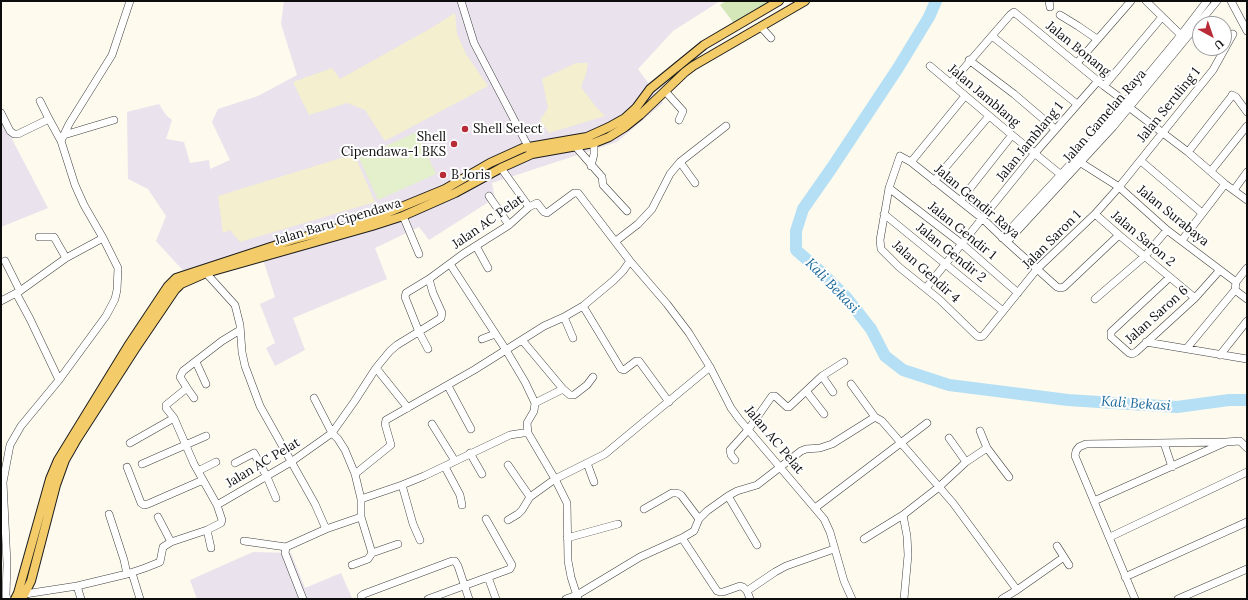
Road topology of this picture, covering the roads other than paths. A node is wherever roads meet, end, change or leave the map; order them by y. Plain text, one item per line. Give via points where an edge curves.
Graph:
1 (130, 1) edge
2 (461, 1) edge
3 (779, 1) edge
4 (805, 1) edge
5 (1130, 1) edge
6 (1146, 1) edge
7 (1207, 1) edge
8 (1217, 1) edge
9 (1231, 1) edge
10 (1060, 15) dead end
11 (1162, 17) junction
12 (736, 26) junction
13 (761, 27) junction
14 (1247, 31) edge
15 (1233, 34) dead end
16 (992, 36) junction
17 (744, 37) junction
18 (771, 38) dead end
19 (1183, 38) junction
20 (1097, 39) junction
21 (969, 60) junction
22 (1077, 63) junction
23 (930, 66) dead end
24 (1098, 81) junction
25 (951, 83) junction
26 (1104, 86) junction
27 (665, 92) junction
28 (965, 96) junction
29 (40, 101) dead end
30 (1077, 104) junction
31 (1128, 105) junction
32 (1247, 112) edge
33 (1, 113) edge
34 (989, 116) junction
35 (49, 119) junction
36 (114, 120) dead end
37 (679, 120) dead end
38 (726, 126) dead end
39 (1247, 126) edge
40 (1055, 129) junction
41 (1163, 133) junction
42 (1012, 135) junction
43 (63, 138) junction
44 (594, 143) junction
45 (576, 146) junction
46 (530, 150) junction
47 (1188, 152) junction
48 (1035, 153) junction
49 (900, 156) joint
50 (1078, 160) junction
51 (1140, 161) junction
52 (680, 162) junction
53 (910, 162) junction
54 (591, 166) junction
55 (501, 168) junction
56 (1211, 171) junction
57 (1247, 172) edge
58 (1065, 173) junction
59 (934, 181) junction
60 (695, 183) dead end
61 (1225, 184) junction
62 (1119, 187) junction
63 (889, 188) junction
64 (1234, 190) junction
65 (489, 196) dead end
66 (1247, 200) edge
67 (960, 201) junction
68 (408, 204) junction
69 (529, 207) junction
70 (627, 211) dead end
71 (412, 212) junction
72 (1202, 213) junction
73 (884, 214) junction
74 (1095, 214) junction
75 (403, 216) junction
76 (983, 219) junction
77 (509, 225) junction
78 (1167, 230) junction
79 (1118, 235) junction
80 (39, 237) dead end
81 (103, 238) junction
82 (1005, 240) junction
83 (1182, 240) junction
84 (616, 241) junction
85 (962, 244) junction
86 (476, 246) junction
87 (419, 254) dead end
88 (1145, 256) junction
89 (66, 258) junction
90 (5, 261) dead end
91 (630, 261) junction
92 (450, 264) junction
93 (945, 264) junction
94 (488, 268) dead end
95 (1247, 268) edge
96 (1037, 269) junction
97 (1220, 270) junction
98 (206, 273) junction
99 (1170, 277) junction
100 (429, 279) junction
101 (1235, 286) junction
102 (926, 288) junction
103 (18, 292) junction
104 (1018, 293) junction
105 (1195, 298) junction
106 (1096, 299) dead end
107 (1247, 299) edge
108 (1, 301) edge
109 (583, 306) junction
110 (1003, 311) junction
111 (564, 317) junction
112 (1247, 321) edge
113 (240, 330) junction
114 (418, 332) junction
115 (495, 334) junction
116 (573, 338) dead end
117 (482, 339) dead end
118 (522, 340) junction
119 (1146, 342) junction
120 (132, 348) junction
121 (1187, 348) junction
122 (428, 349) dead end
123 (506, 350) junction
124 (1220, 355) junction
125 (1247, 359) edge
126 (196, 362) junction
127 (844, 362) dead end
128 (710, 367) junction
129 (376, 368) junction
130 (822, 376) junction
131 (593, 377) dead end
132 (59, 380) junction
133 (206, 384) dead end
134 (851, 384) dead end
135 (448, 386) junction
136 (187, 388) junction
137 (563, 389) junction
138 (807, 392) junction
139 (833, 392) dead end
140 (194, 398) dead end
141 (314, 398) dead end
142 (669, 402) junction
143 (535, 403) junction
144 (408, 408) junction
145 (824, 414) dead end
146 (875, 417) junction
147 (174, 418) junction
148 (432, 424) dead end
149 (927, 424) dead end
150 (471, 429) dead end
151 (748, 430) junction
152 (980, 431) dead end
153 (332, 433) junction
154 (528, 433) junction
155 (206, 436) dead end
156 (75, 437) junction
157 (948, 438) dead end
158 (1226, 442) junction
159 (130, 443) dead end
160 (900, 443) junction
161 (186, 444) junction
162 (1164, 444) junction
163 (987, 448) junction
164 (1247, 448) edge
165 (470, 454) junction
166 (735, 460) dead end
167 (455, 461) junction
168 (216, 462) dead end
169 (235, 462) dead end
170 (292, 462) junction
171 (966, 462) junction
172 (587, 463) junction
173 (142, 464) dead end
174 (508, 465) dead end
175 (445, 466) junction
176 (127, 467) dead end
177 (1172, 467) junction
178 (781, 468) junction
179 (198, 471) junction
180 (1247, 472) edge
181 (355, 474) junction
182 (482, 474) dead end
183 (267, 477) junction
184 (1008, 477) dead end
185 (203, 480) junction
186 (556, 480) junction
187 (2, 481) edge
188 (594, 482) dead end
189 (402, 485) junction
190 (939, 487) junction
191 (728, 496) junction
192 (530, 497) junction
193 (276, 498) dead end
194 (361, 499) junction
195 (1094, 501) junction
196 (217, 505) junction
197 (462, 505) dead end
198 (815, 508) junction
199 (644, 509) dead end
200 (109, 514) dead end
201 (903, 515) junction
202 (158, 517) dead end
203 (361, 517) junction
204 (486, 520) dead end
205 (508, 520) dead end
206 (699, 520) junction
207 (1247, 522) edge
208 (618, 524) dead end
209 (326, 529) junction
210 (207, 530) junction
211 (1110, 537) junction
212 (567, 538) junction
213 (682, 538) junction
214 (864, 539) dead end
215 (420, 540) dead end
216 (244, 541) dead end
217 (171, 542) junction
218 (398, 544) dead end
219 (757, 545) dead end
220 (1057, 546) dead end
221 (286, 547) junction
222 (211, 548) dead end
223 (834, 550) junction
224 (372, 553) junction
225 (1064, 558) junction
226 (352, 565) dead end
227 (1069, 565) dead end
228 (1247, 569) edge
229 (129, 573) junction
230 (488, 577) junction
231 (1125, 577) junction
232 (464, 585) junction
233 (77, 586) junction
234 (1017, 590) junction
235 (747, 591) junction
236 (24, 596) edge
237 (5, 597) edge
238 (578, 597) edge
239 (15, 599) edge
240 (81, 599) edge
241 (140, 599) edge
242 (303, 599) edge
243 (362, 599) edge
244 (428, 599) edge
245 (469, 599) edge
246 (496, 599) edge
247 (566, 599) edge
248 (750, 599) edge
249 (852, 599) edge
250 (904, 599) edge
251 (1002, 599) edge
252 (1135, 599) edge
253 (1178, 599) edge

1 - 43 street via 112,55
2 - 46 street via 474,43
3 - 12 main road, Jalan Baru Cipendawa
4 - 13 main road, Jalan Baru Cipendawa
5 - 20 street
6 - 11 street
7 - 19 street, Jalan Gamelan Raya
8 - 19 street, Jalan Gamelan Raya
9 - 14 street
10 - 20 street
11 - 19 street
11 - 26 street
12 - 17 main road
12 - 46 main road, Jalan Baru Cipendawa via 698,50 650,89 636,108 609,128 587,137
13 - 17 main road, Jalan Baru Cipendawa
13 - 18 street
15 - 41 street, Jalan Seruling 1 via 1213,70
16 - 21 street
16 - 22 street, Jalan Bonang via 1014,12
16 - 30 street
17 - 27 main road, Jalan Baru Cipendawa via 693,66
19 - 31 street, Jalan Gamelan Raya
20 - 22 street
21 - 25 street
21 - 40 street
22 - 24 street, Jalan Bonang
23 - 25 street, Jalan Jamblang
24 - 26 street, Jalan Bonang
24 - 30 street, Jalan Jamblang 1
25 - 28 street, Jalan Jamblang
26 - 31 street, Jalan Bonang
27 - 37 street via 683,111
27 - 44 main road, Jalan Baru Cipendawa via 625,127
28 - 34 street, Jalan Jamblang
28 - 53 street
29 - 35 street
30 - 40 street, Jalan Jamblang 1
31 - 41 street, Jalan Bonang
31 - 50 street, Jalan Gamelan Raya
32 - 47 street via 1236,97 1230,96
33 - 35 street via 14,134
34 - 42 street, Jalan Jamblang
34 - 59 street
35 - 43 street
36 - 43 street
38 - 52 street
39 - 56 street
40 - 48 street, Jalan Jamblang 1
41 - 47 street, Jalan Bonang
41 - 51 street, Jalan Seruling 1
42 - 48 street, Jalan Jamblang
42 - 67 street
43 - 81 street via 75,185
44 - 45 main road, Jalan Baru Cipendawa
44 - 54 street
45 - 46 main road, Jalan Baru Cipendawa
45 - 54 street
46 - 55 main road, Jalan Baru Cipendawa
46 - 68 main road, Jalan Baru Cipendawa via 490,163 445,188
47 - 56 street, Jalan Bonang
48 - 58 street, Jalan Jamblang
48 - 76 street, Jalan Jamblang 1
49 - 53 street, Jalan Gendir Raya
49 - 63 street, Jalan Gendir 4
50 - 58 street, Jalan Gamelan Raya
50 - 62 street, Jalan Surabaya
51 - 62 street, Jalan Seruling 1
51 - 72 street
52 - 60 street
52 - 84 street via 670,174 652,209
53 - 59 street, Jalan Gendir Raya
54 - 70 street via 602,178 603,185
55 - 69 street
55 - 71 main road, Jalan Baru Cipendawa
56 - 61 street, Jalan Bonang
57 - 64 street
58 - 82 street, Jalan Gamelan Raya
59 - 67 street, Jalan Gendir Raya
61 - 64 street, Jalan Bonang
61 - 72 street
62 - 74 street, Jalan Saron 1
62 - 78 street, Jalan Surabaya
63 - 73 street, Jalan Gendir 4
63 - 85 street, Jalan Gendir 1
64 - 66 street, Jalan Bonang
65 - 77 street
67 - 76 street, Jalan Gendir Raya
68 - 71 main road
68 - 120 main road, Jalan Baru Cipendawa via 372,219 292,240 176,278 168,286
69 - 77 street, Jalan AC Pelat
69 - 84 street, Jalan AC Pelat via 538,204 547,213 574,193 578,193
71 - 75 main road, Jalan Baru Cipendawa
72 - 83 street
73 - 93 street, Jalan Gendir 2
73 - 102 street, Jalan Gendir 4 via 880,240 882,249 899,267
74 - 79 street, Jalan Saron 2
74 - 96 street, Jalan Saron 1
75 - 87 street
75 - 98 main road, Jalan Baru Cipendawa
76 - 82 street, Jalan Gendir Raya
76 - 85 street, Jalan Jamblang 1
77 - 86 street, Jalan AC Pelat
78 - 83 street, Jalan Surabaya
78 - 88 street
79 - 88 street, Jalan Saron 2
79 - 96 street, Jalan Gendir Raya via 1064,287 1057,287
80 - 89 street via 55,238
81 - 89 street
81 - 132 street via 118,268 115,299 106,316
82 - 96 street, Jalan Gendir Raya
83 - 97 street, Jalan Surabaya
84 - 91 street, Jalan AC Pelat
85 - 93 street, Jalan Jamblang 1
85 - 104 street, Jalan Gendir 1
86 - 92 street, Jalan AC Pelat
86 - 94 street
88 - 99 street, Jalan Saron 2
88 - 106 street
89 - 103 street
90 - 103 street
91 - 109 street via 613,281
91 - 128 street, Jalan AC Pelat via 680,321
92 - 100 street, Jalan AC Pelat
92 - 115 street
93 - 102 street, Jalan Jamblang 1
93 - 110 street, Jalan Gendir 2
95 - 101 street
96 - 104 street, Jalan Saron 1
97 - 101 street, Jalan Surabaya
97 - 105 street, Jalan Saron 6
98 - 113 street via 235,305
98 - 120 main road, Jalan Baru Cipendawa via 181,284 175,290
99 - 105 street, Jalan Saron 2
99 - 119 street, Jalan Saron 6 via 1111,332 1111,337 1128,353 1136,352
100 - 114 street via 405,295
100 - 114 street, Jalan AC Pelat via 442,317
101 - 107 street, Jalan Surabaya
101 - 121 street
102 - 110 street, Jalan Gendir 4 via 979,337 983,336
103 - 108 street
103 - 132 street
104 - 110 street, Jalan Saron 1
105 - 119 street, Jalan Saron 6
109 - 111 street
109 - 142 street via 621,370 636,361 639,362
111 - 116 street
111 - 118 street
112 - 124 street
113 - 126 street
113 - 170 street via 242,352 249,379 260,406
114 - 122 street
114 - 129 street, Jalan AC Pelat via 390,351
115 - 117 street
115 - 123 street
118 - 123 street
118 - 137 street
119 - 121 street
120 - 156 main road, Jalan Baru Cipendawa
121 - 124 street
123 - 135 street
123 - 143 street
124 - 125 street
126 - 133 street
126 - 136 street via 181,374 180,377
127 - 130 street
128 - 142 street
128 - 151 street, Jalan AC Pelat via 732,408
129 - 144 street
129 - 153 street, Jalan AC Pelat
130 - 138 street
130 - 139 street
131 - 137 street via 588,385 574,395
132 - 187 street via 14,437
134 - 146 street
135 - 144 street
135 - 150 street
136 - 140 street
136 - 147 street via 166,405
137 - 143 street
138 - 145 street
138 - 151 street via 788,407 772,396
141 - 153 street
142 - 172 street via 605,454
143 - 154 street via 535,409 527,423
144 - 181 street via 385,422 391,445
146 - 160 street via 882,421
146 - 178 street via 832,444 806,449
147 - 159 street
147 - 161 street
148 - 167 street
149 - 160 street
151 - 166 street via 730,450
151 - 178 street, Jalan AC Pelat
152 - 163 street
153 - 170 street, Jalan AC Pelat
153 - 181 street via 341,444
154 - 165 street via 510,435
154 - 186 street
155 - 161 street
156 - 236 main road, Jalan Baru Cipendawa via 56,485 31,581
156 - 239 main road, Jalan Baru Cipendawa via 58,460 50,479
157 - 171 street
158 - 162 street
158 - 164 street via 1240,441
158 - 177 street
160 - 190 street
160 - 198 street
161 - 173 street
161 - 179 street
162 - 177 street
162 - 195 street via 1086,444 1079,447 1075,456
163 - 171 street
163 - 184 street
165 - 167 street
165 - 182 street
167 - 175 street
168 - 179 street
169 - 183 street via 254,453
170 - 183 street, Jalan AC Pelat
170 - 209 street
171 - 190 street
172 - 186 street
172 - 188 street
174 - 192 street
175 - 189 street
175 - 197 street via 460,495
176 - 185 street via 144,505
177 - 195 street
178 - 191 street via 757,485
178 - 198 street, Jalan AC Pelat
179 - 185 street
180 - 211 street
181 - 194 street
183 - 193 street
183 - 196 street, Jalan AC Pelat
185 - 196 street
186 - 192 street
186 - 212 street via 568,504
187 - 237 street via 7,564
189 - 194 street
189 - 215 street
190 - 201 street
190 - 234 street
191 - 206 street
191 - 219 street
192 - 205 street via 522,510
194 - 203 street
195 - 211 street
196 - 210 street, Jalan AC Pelat via 222,522
198 - 223 street, Jalan AC Pelat via 827,524
199 - 206 street via 672,493 677,493
200 - 229 street
201 - 214 street
201 - 250 street via 908,555
202 - 217 street
203 - 209 street
203 - 224 street
204 - 230 street via 512,565 510,569
206 - 213 street via 694,531
207 - 231 street
208 - 212 street
209 - 221 street
210 - 217 street, Jalan AC Pelat
210 - 222 street
211 - 231 street
212 - 238 street via 568,569
213 - 235 street via 717,591 723,592 740,586
213 - 238 street via 640,557
216 - 221 street
217 - 229 street via 162,548 160,562
218 - 224 street
220 - 225 street
221 - 242 street via 285,553
223 - 235 street via 786,566
223 - 249 street, Jalan AC Pelat
224 - 226 street via 368,559
225 - 227 street
225 - 234 street
228 - 253 street
229 - 233 street
229 - 241 street
230 - 232 street
230 - 246 street
231 - 252 street
232 - 243 street via 458,566 452,561 364,594 361,596
232 - 244 street
232 - 245 street
233 - 236 street
233 - 240 street
234 - 251 street
235 - 248 street
238 - 247 street

